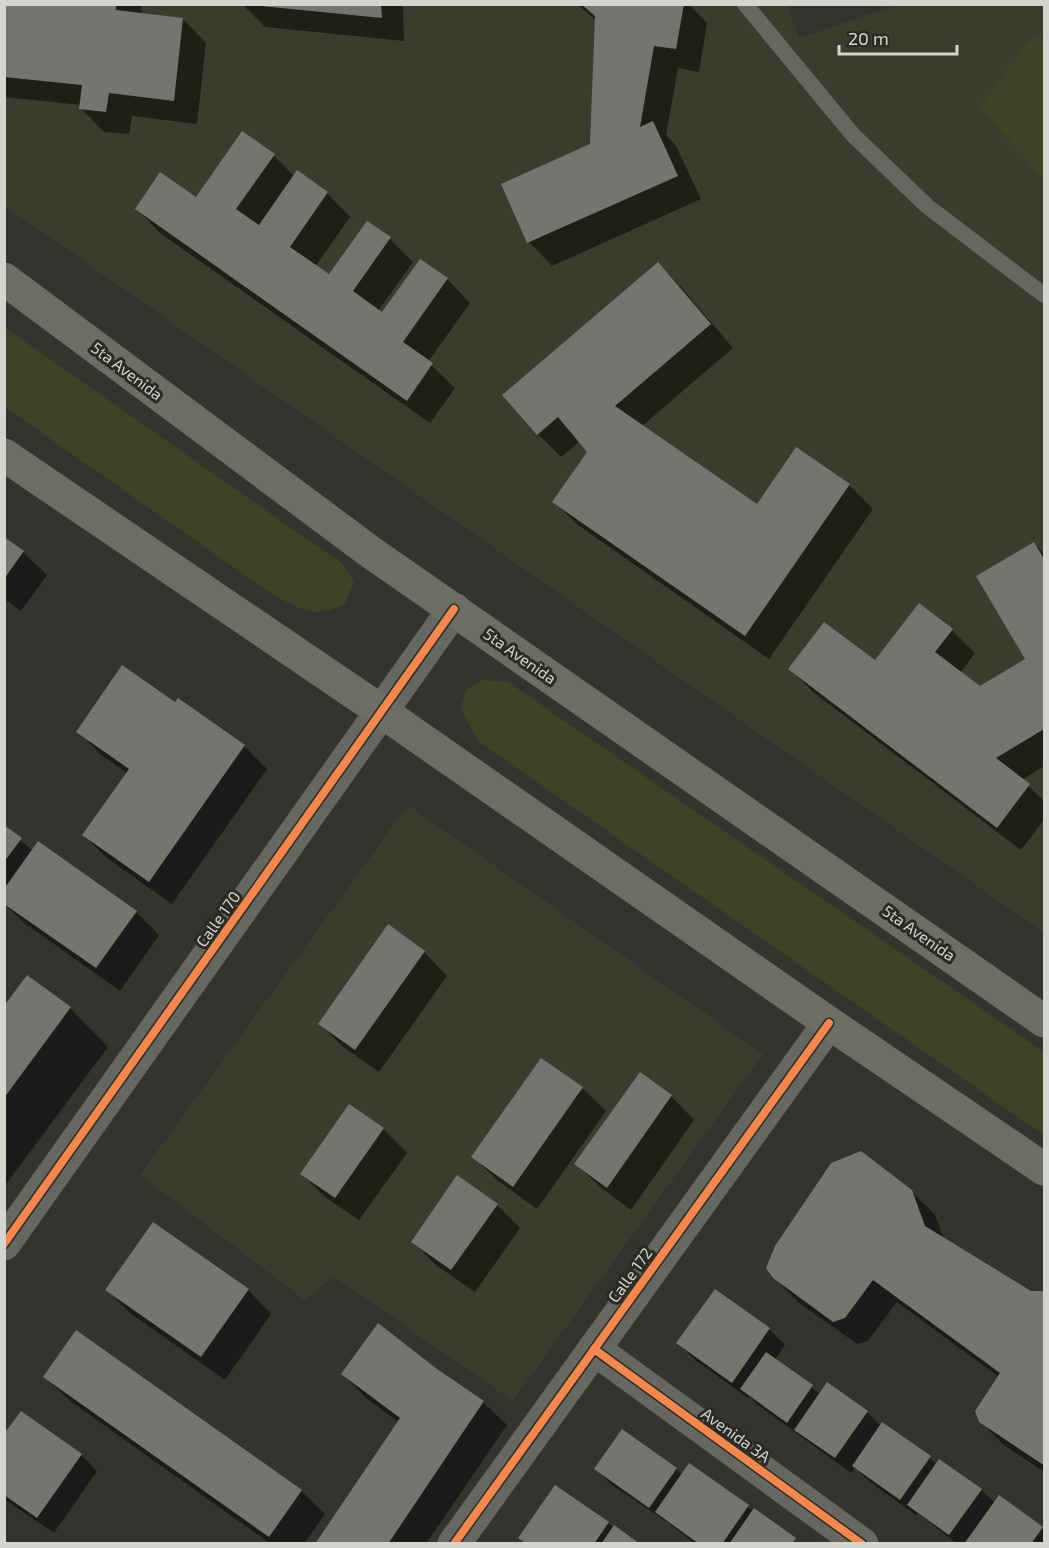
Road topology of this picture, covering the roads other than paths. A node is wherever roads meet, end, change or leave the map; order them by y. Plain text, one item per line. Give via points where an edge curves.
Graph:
1 (744, 4) edge
2 (4, 279) edge
3 (1044, 294) edge
4 (4, 455) edge
5 (454, 609) junction
6 (381, 711) junction
7 (1044, 1021) edge
8 (829, 1023) junction
9 (1044, 1168) edge
10 (4, 1244) edge
11 (594, 1349) junction
12 (455, 1543) edge
13 (862, 1544) edge

1 - 3 lane via 853,135 927,206
2 - 5 highway, 5ta Avenida via 369,551
4 - 6 highway
5 - 6 street, Calle 170
5 - 7 highway, 5ta Avenida
6 - 8 highway
6 - 10 street, Calle 170
8 - 9 highway
8 - 11 street, Calle 172
11 - 12 street, Calle 172
11 - 13 street, Avenida 3A

